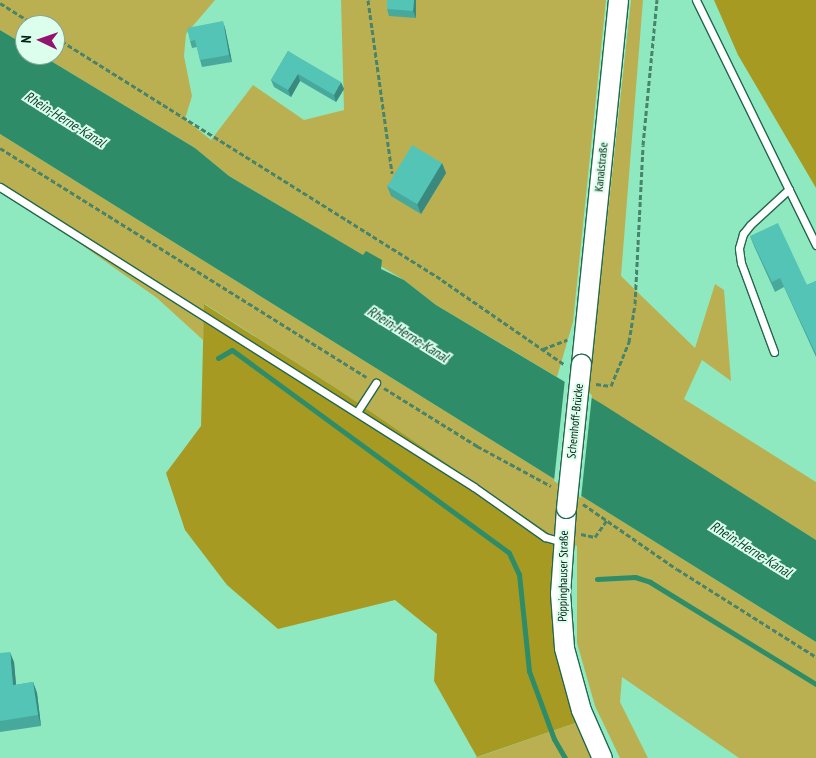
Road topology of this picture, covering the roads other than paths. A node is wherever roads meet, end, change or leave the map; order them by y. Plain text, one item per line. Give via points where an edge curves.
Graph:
1 (618, 0) edge
2 (696, 0) edge
3 (0, 187) edge
4 (789, 189) junction
5 (816, 245) edge
6 (584, 333) joint
7 (774, 352) dead end
8 (376, 383) road end
9 (357, 412) junction
10 (572, 504) joint
11 (570, 538) junction
12 (602, 758) edge

1 - 6 main road, Kanalstraße
2 - 4 lane
3 - 9 lane
4 - 5 lane
4 - 7 lane via 750,225 739,248 740,263
6 - 10 main road, Schemhoff-Brücke, bridge via 574,365
8 - 9 lane
9 - 11 lane via 545,537
10 - 11 main road, Pöppinghauser Straße
11 - 12 main road, Pöppinghauser Straße via 560,593 564,648 581,710

